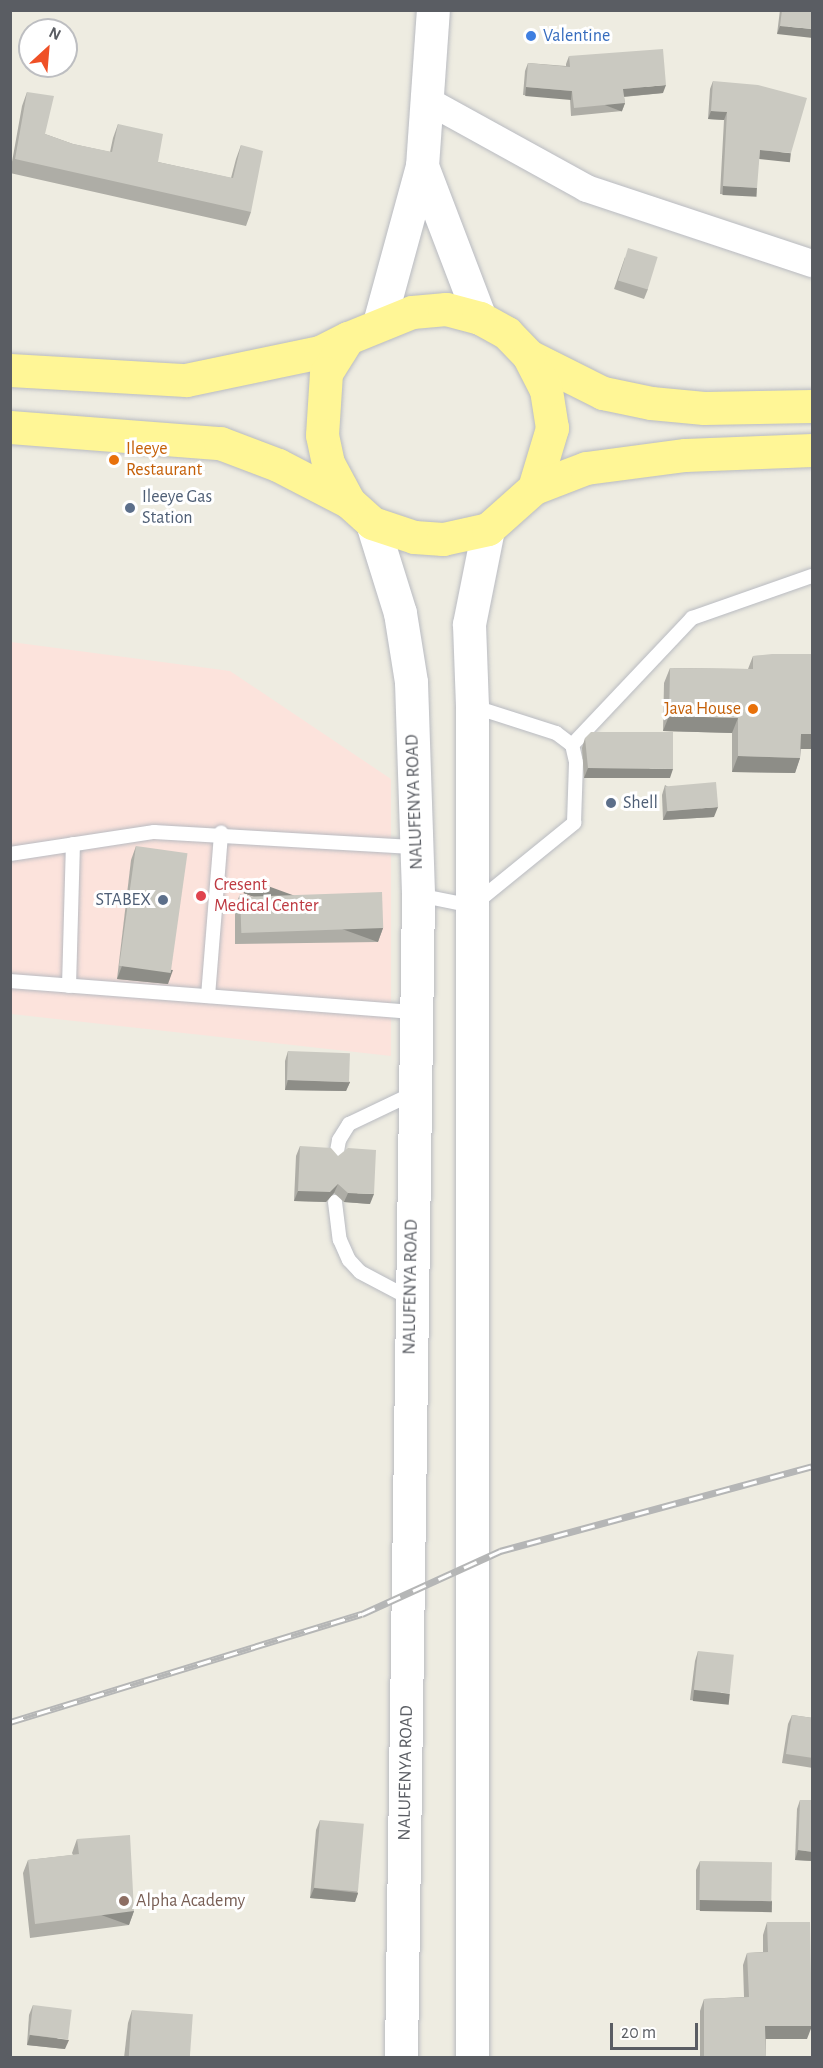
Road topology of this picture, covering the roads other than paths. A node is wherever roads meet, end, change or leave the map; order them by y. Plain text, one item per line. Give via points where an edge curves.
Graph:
1 (433, 10) edge
2 (425, 99) junction
3 (422, 166) junction
4 (813, 263) edge
5 (480, 318) junction
6 (379, 323) junction
7 (348, 338) junction
8 (529, 356) junction
9 (10, 370) edge
10 (813, 406) edge
11 (10, 428) edge
12 (813, 450) edge
13 (534, 488) junction
14 (360, 512) junction
15 (488, 529) junction
16 (813, 576) edge
17 (472, 706) junction
18 (572, 745) junction
19 (221, 833) junction
20 (73, 844) junction
21 (417, 848) junction
22 (10, 854) edge
23 (418, 895) junction
24 (472, 906) junction
25 (10, 981) edge
26 (69, 986) junction
27 (208, 996) junction
28 (416, 1012) junction
29 (415, 1093) junction
30 (336, 1157) edge
31 (335, 1202) edge
32 (411, 1299) junction
33 (401, 2058) edge
34 (472, 2058) edge

1 - 2 street
2 - 3 street
2 - 4 street via 586,188
3 - 5 street
3 - 6 street
5 - 6 highway via 446,309 412,312
5 - 8 highway via 507,333
6 - 7 highway
7 - 9 highway via 320,352 186,380
7 - 14 highway via 326,373 322,435 328,463
8 - 10 highway via 603,393 651,403 704,408
8 - 13 highway via 546,390 552,428
11 - 14 highway via 220,442 278,465
12 - 13 highway via 685,454 586,468
13 - 15 highway
14 - 15 highway via 414,537 444,538
14 - 21 street, NALUFENYA ROAD via 400,613 411,682
15 - 17 street via 469,624
16 - 18 lane via 692,618
17 - 18 lane via 556,733
17 - 24 street
18 - 24 lane via 576,762 574,823
19 - 20 lane via 154,832
19 - 21 lane
19 - 27 lane
20 - 22 lane
20 - 26 lane
21 - 23 street, NALUFENYA ROAD
23 - 24 lane
23 - 28 street, NALUFENYA ROAD
24 - 34 street
25 - 26 lane
26 - 27 lane
27 - 28 lane
28 - 29 street, NALUFENYA ROAD
29 - 30 lane via 349,1124 339,1140
29 - 32 street, NALUFENYA ROAD
31 - 32 lane via 340,1240 349,1260 360,1272
32 - 33 street, NALUFENYA ROAD

